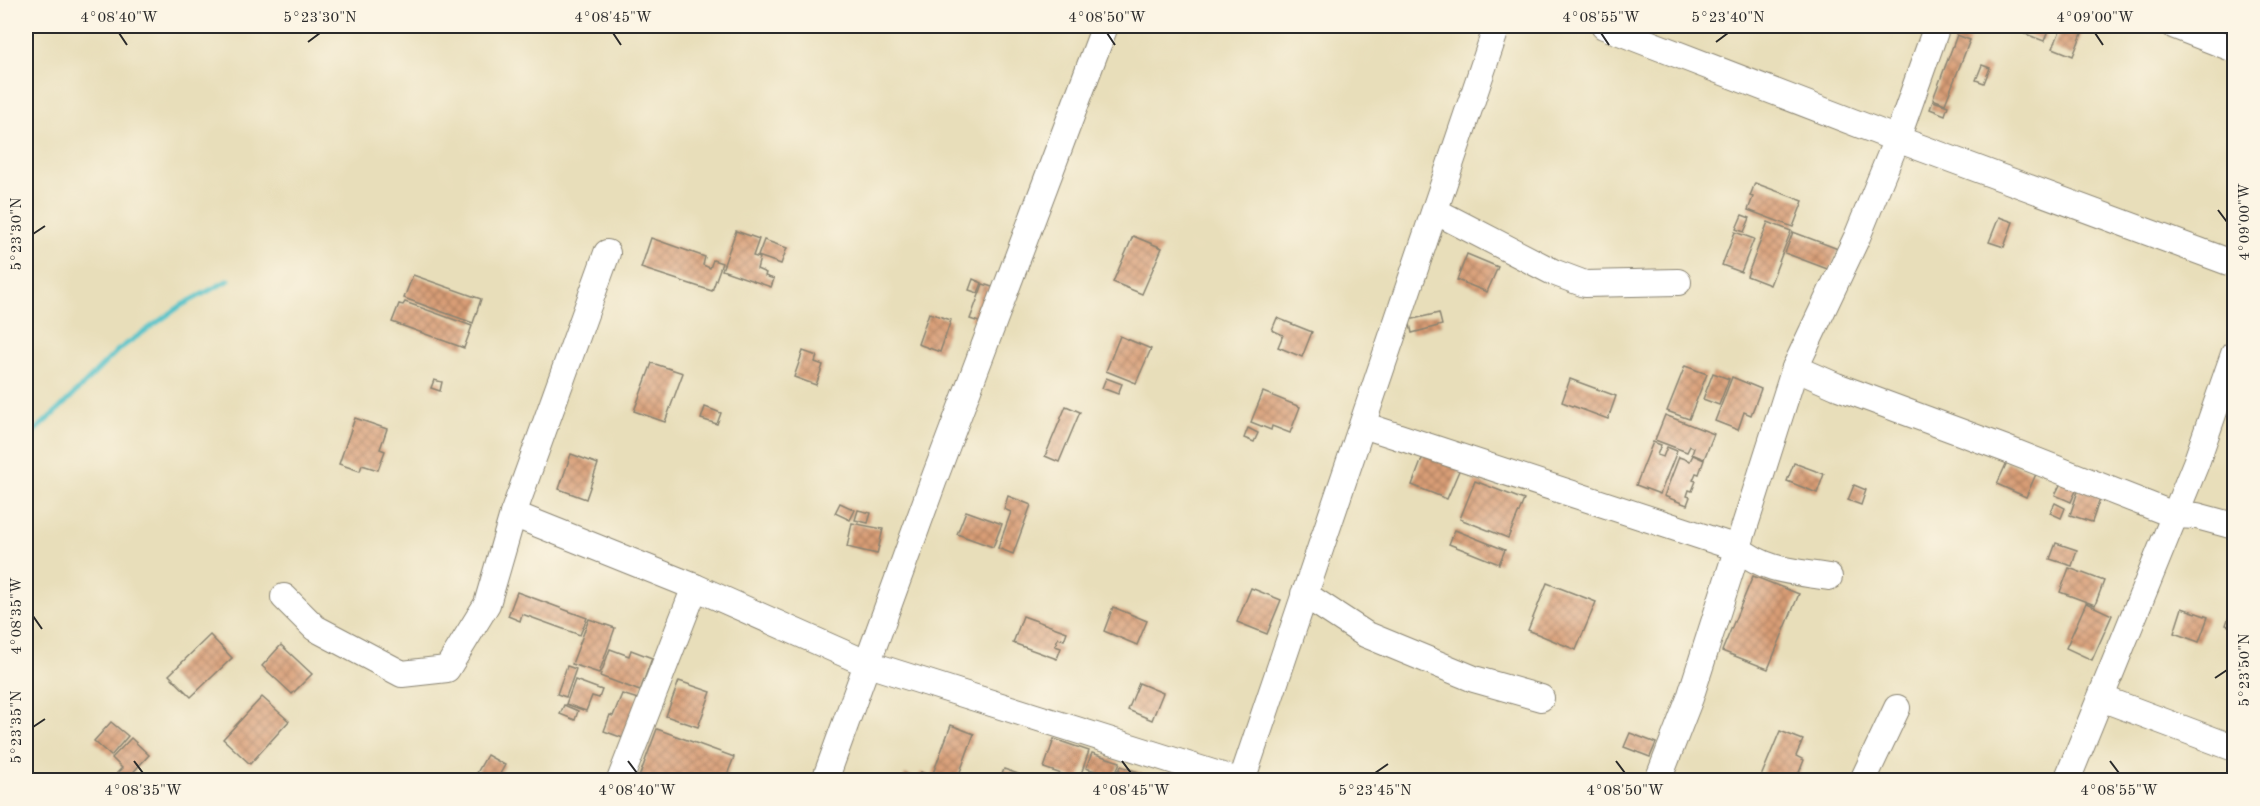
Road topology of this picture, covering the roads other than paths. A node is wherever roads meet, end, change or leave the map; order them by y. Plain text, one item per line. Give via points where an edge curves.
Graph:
1 (1105, 26) edge
2 (1497, 26) edge
3 (1604, 26) edge
4 (1938, 26) edge
5 (2175, 26) edge
6 (2235, 48) edge
7 (1898, 139) junction
8 (1435, 211) junction
9 (607, 253) dead end
10 (2235, 264) edge
11 (1677, 282) dead end
12 (2235, 354) edge
13 (1795, 368) junction
14 (1363, 425) junction
15 (513, 514) junction
16 (2174, 515) junction
17 (2235, 526) edge
18 (1737, 548) junction
19 (1829, 577) dead end
20 (695, 587) junction
21 (1304, 594) junction
22 (284, 597) dead end
23 (868, 664) junction
24 (1541, 698) dead end
25 (2101, 698) junction
26 (1897, 708) dead end
27 (2235, 748) edge
28 (620, 780) edge
29 (825, 780) edge
30 (1235, 780) edge
31 (1242, 780) edge
32 (1658, 780) edge
33 (1863, 780) edge
34 (2067, 780) edge

1 - 23 street
2 - 8 street
3 - 7 street
4 - 7 street
5 - 6 street
7 - 10 street
7 - 13 street
8 - 11 street via 1553,272 1585,284
8 - 14 street
9 - 15 street
12 - 16 street
13 - 16 street
13 - 18 street
14 - 18 street
14 - 21 street
15 - 20 street
15 - 22 street via 487,604 447,669 402,674 315,628
16 - 17 street
16 - 25 street
18 - 19 street via 1768,567
18 - 32 street via 1690,698
20 - 23 street
20 - 28 street
21 - 24 street via 1365,634 1474,679
21 - 31 street
23 - 29 street
23 - 30 street
25 - 27 street
25 - 34 street
26 - 33 street

